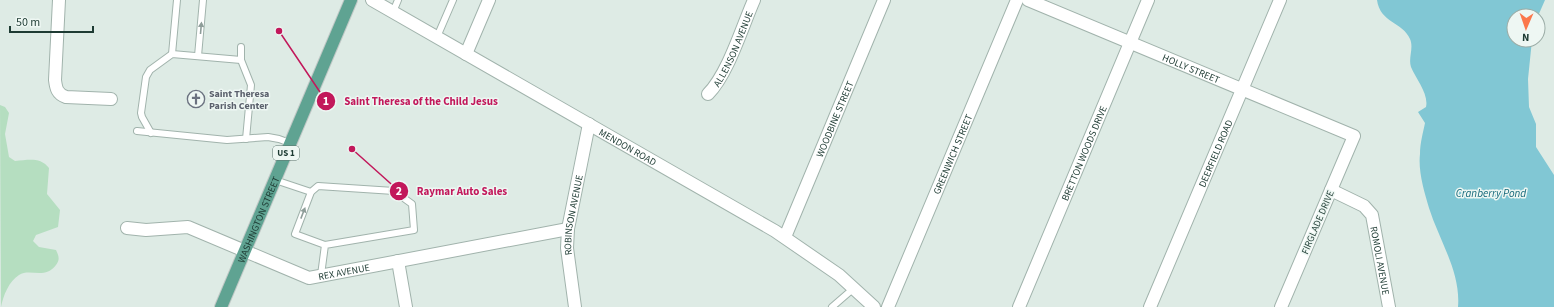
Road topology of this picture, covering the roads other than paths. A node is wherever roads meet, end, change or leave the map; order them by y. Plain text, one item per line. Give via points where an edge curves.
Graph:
1 (59, 0) edge
2 (177, 0) edge
3 (203, 0) edge
4 (351, 0) edge
5 (372, 0) edge
6 (398, 0) edge
7 (453, 0) edge
8 (489, 0) edge
9 (754, 0) edge
10 (884, 0) edge
11 (1017, 0) edge
12 (1028, 0) edge
13 (1148, 0) edge
14 (1280, 0) edge
15 (393, 12) junction
16 (437, 37) junction
17 (1130, 43) junction
18 (241, 47) dead end
19 (172, 54) junction
20 (466, 54) junction
21 (198, 56) junction
22 (241, 60) junction
23 (1242, 90) junction
24 (708, 94) dead end
25 (112, 99) dead end
26 (589, 124) junction
27 (137, 131) dead end
28 (151, 132) junction
29 (1354, 136) joint
30 (246, 139) junction
31 (290, 144) junction
32 (274, 180) junction
33 (1331, 190) junction
34 (311, 192) junction
35 (128, 228) dead end
36 (568, 229) junction
37 (785, 237) junction
38 (325, 245) junction
39 (245, 250) junction
40 (398, 261) junction
41 (321, 275) junction
42 (854, 288) junction
43 (221, 307) edge
44 (406, 307) edge
45 (575, 307) edge
46 (832, 307) edge
47 (874, 307) edge
48 (888, 307) edge
49 (1019, 307) edge
50 (1150, 307) edge
51 (1281, 307) edge
52 (1389, 307) edge

1 - 25 street via 55,80 59,94
2 - 19 lane
21 -> 3 lane
4 - 31 main road, WASHINGTON STREET / US 1
5 - 15 street, MENDON ROAD
6 - 15 lane
7 - 16 lane
8 - 20 street
9 - 24 street, ALLENSON AVENUE via 723,72
10 - 37 street, WOODBINE STREET
11 - 48 street, GREENWICH STREET
12 - 17 street, HOLLY STREET
13 - 17 street, BRETTON WOODS DRIVE
14 - 23 street, DEERFIELD ROAD
15 - 16 street, MENDON ROAD
16 - 20 street, MENDON ROAD
17 - 23 street, HOLLY STREET
17 - 49 street, BRETTON WOODS DRIVE
18 - 22 lane
19 - 21 lane
19 - 28 lane via 150,70 146,77 141,113
20 - 26 street, MENDON ROAD
21 - 22 lane
22 - 30 lane via 251,85
23 - 29 street, HOLLY STREET
23 - 50 street, DEERFIELD ROAD
26 - 36 street, ROBINSON AVENUE
26 - 37 street, MENDON ROAD
27 - 28 lane
28 - 30 lane via 228,140
29 - 33 street, FIRGLADE DRIVE
30 - 31 lane via 268,137
31 - 32 main road, WASHINGTON STREET / US 1
32 - 34 lane
32 - 39 main road, WASHINGTON STREET / US 1
33 - 51 street, FIRGLADE DRIVE
33 - 52 street, ROMOLI AVENUE via 1364,206 1372,215
38 -> 34 lane via 295,234
34 - 38 lane via 318,186 394,191 412,204 414,230
35 - 39 street, REX AVENUE via 142,230 188,227
36 - 40 street, REX AVENUE
36 - 45 street, ROBINSON AVENUE via 567,248
37 - 42 street, MENDON ROAD
38 - 41 lane
39 - 41 street, REX AVENUE via 309,278
39 - 43 main road, WASHINGTON STREET / US 1
40 - 41 street, REX AVENUE
40 - 44 street
42 - 46 lane
42 - 47 street, MENDON ROAD

